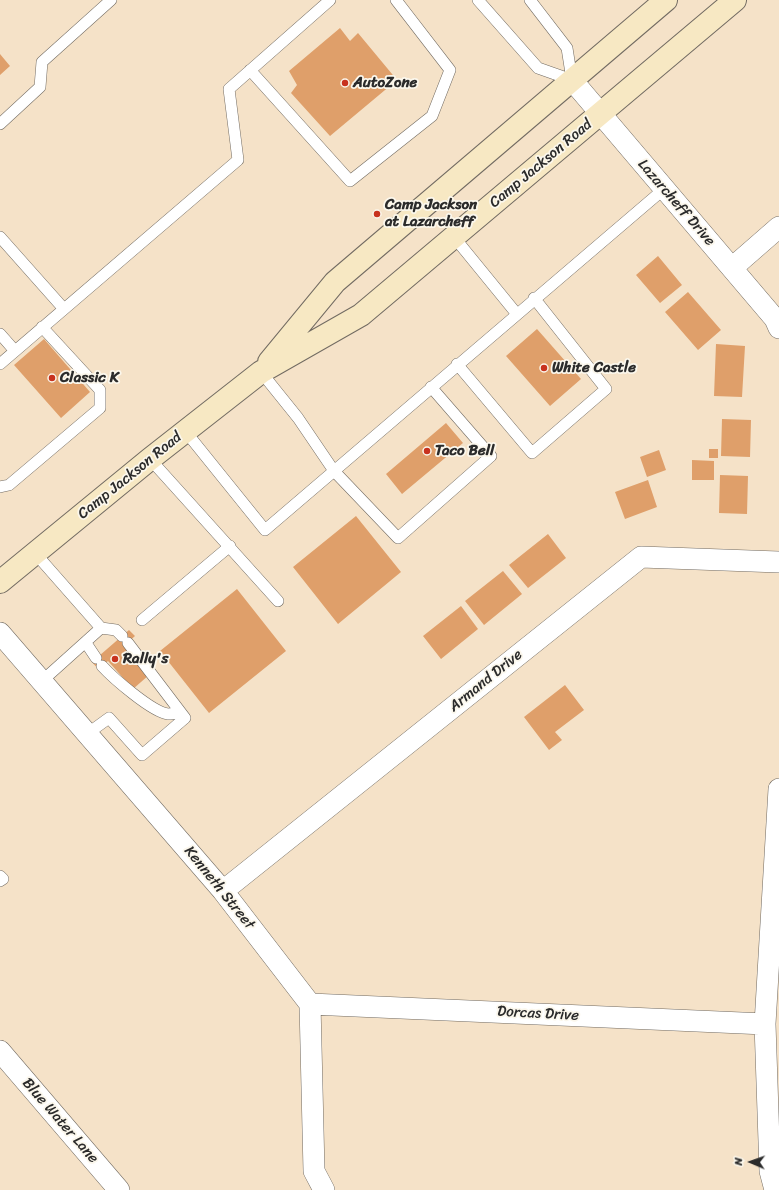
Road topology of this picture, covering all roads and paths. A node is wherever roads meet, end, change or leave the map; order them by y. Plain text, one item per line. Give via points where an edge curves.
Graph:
1 (111, 0) edge
2 (330, 0) edge
3 (396, 0) edge
4 (478, 0) edge
5 (530, 0) edge
6 (666, 0) edge
7 (735, 0) edge
8 (250, 70) junction
9 (572, 80) junction
10 (601, 115) junction
11 (0, 124) edge
12 (664, 189) junction
13 (779, 227) edge
14 (0, 237) edge
15 (454, 238) junction
16 (732, 268) junction
17 (534, 298) junction
18 (64, 309) junction
19 (516, 313) junction
20 (42, 327) junction
21 (779, 328) edge
22 (0, 334) edge
23 (15, 351) junction
24 (0, 364) edge
25 (457, 364) junction
26 (261, 372) junction
27 (431, 387) junction
28 (186, 432) junction
29 (150, 459) junction
30 (334, 471) junction
31 (0, 487) edge
32 (230, 546) junction
33 (35, 553) junction
34 (779, 562) edge
35 (0, 582) edge
36 (278, 600) dead end
37 (142, 620) dead end
38 (101, 628) junction
39 (0, 633) edge
40 (86, 643) junction
41 (42, 681) junction
42 (181, 713) junction
43 (87, 734) junction
44 (779, 789) edge
45 (0, 876) edge
46 (0, 881) edge
47 (223, 891) junction
48 (310, 1004) junction
49 (765, 1024) junction
50 (0, 1051) edge
51 (119, 1190) edge
52 (324, 1190) edge
53 (775, 1190) edge

1 - 11 lane via 42,62 40,87
2 - 8 lane
3 - 8 lane via 450,70 432,116 350,181
4 - 9 lane via 538,68
5 - 9 lane via 567,48
6 - 9 main road, Camp Jackson Road
7 - 10 main road, Camp Jackson Road
8 - 18 lane via 229,89 238,160
9 - 10 street, Lazarcheff Drive
9 - 26 main road, Camp Jackson Road via 335,282
10 - 12 street, Lazarcheff Drive
10 - 15 main road, Camp Jackson Road
12 - 16 street, Lazarcheff Drive
12 - 17 lane
13 - 16 street
14 - 18 lane
15 - 19 lane
15 - 26 main road, Camp Jackson Road via 360,315
16 - 21 street, Lazarcheff Drive via 775,319
17 - 19 lane
17 - 25 lane via 606,389 532,453
18 - 20 lane
19 - 25 lane
20 - 23 lane
20 - 31 lane via 100,390 100,408 9,485
22 - 23 lane
23 - 24 lane
25 - 27 lane
26 - 28 main road, Camp Jackson Road
26 - 30 lane via 298,418
27 - 30 lane
27 - 30 lane via 491,456 398,538
28 - 29 main road, Camp Jackson Road
28 - 30 lane via 265,530
29 - 32 lane
29 - 33 main road, Camp Jackson Road
32 - 36 lane
32 - 37 lane
33 - 35 main road, Camp Jackson Road
33 - 38 lane
34 - 47 street, Armand Drive via 641,557
38 - 40 lane
38 - 42 lane via 116,630 125,639
39 - 41 street, Kenneth Street
40 - 41 lane
40 - 42 lane via 99,662 127,690 167,714
41 - 43 street, Kenneth Street
42 - 43 lane via 185,718 142,755 108,718
43 - 47 street, Kenneth Street
44 - 49 street
45 - 46 lane
47 - 48 street, Kenneth Street
48 - 49 street, Dorcas Drive
48 - 52 street via 314,1170
49 - 53 street via 770,1171
50 - 51 street, Blue Water Lane

